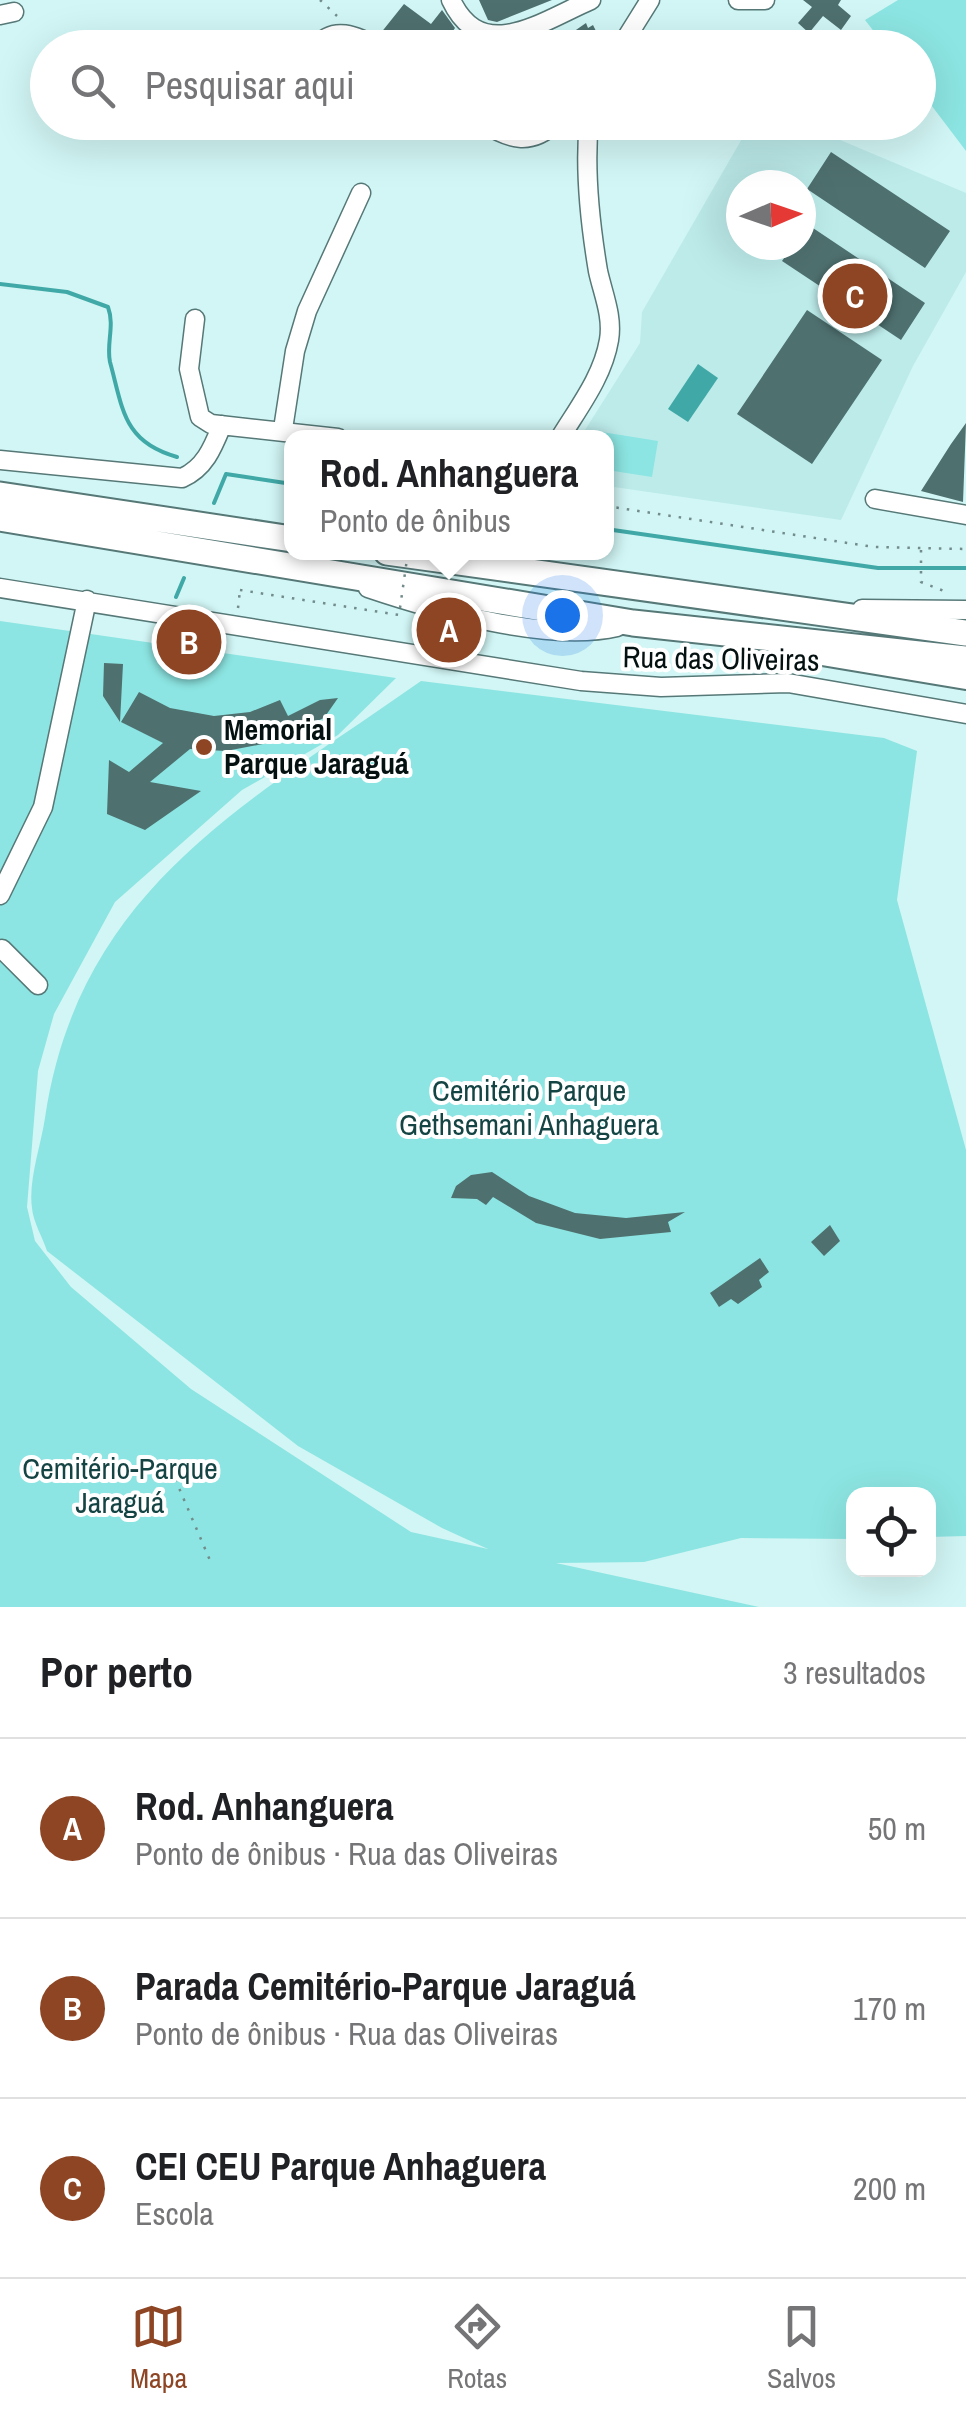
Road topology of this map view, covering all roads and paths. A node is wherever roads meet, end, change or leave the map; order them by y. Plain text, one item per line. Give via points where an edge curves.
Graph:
1 (451, 0) edge
2 (591, 0) edge
3 (650, 0) edge
4 (738, 0) edge
5 (765, 0) edge
6 (474, 30) edge
7 (518, 30) edge
8 (631, 30) edge
9 (588, 140) edge
10 (361, 193) dead end
11 (195, 318) dead end
12 (222, 425) junction
13 (283, 429) junction
14 (289, 430) edge
15 (565, 430) edge
16 (0, 460) edge
17 (0, 494) edge
18 (875, 500) dead end
19 (614, 507) edge
20 (966, 515) edge
21 (0, 518) edge
22 (284, 538) edge
23 (921, 549) junction
24 (966, 549) edge
25 (407, 560) edge
26 (443, 560) edge
27 (0, 588) edge
28 (951, 594) dead end
29 (87, 600) junction
30 (786, 610) junction
31 (966, 610) edge
32 (237, 624) junction
33 (716, 633) junction
34 (966, 633) edge
35 (966, 660) edge
36 (966, 678) edge
37 (966, 714) edge
38 (0, 896) edge
39 (2, 949) edge
40 (38, 985) dead end
41 (167, 1460) dead end
42 (212, 1566) dead end

1 - 6 street
2 - 7 street
3 - 8 street
4 - 5 street
9 - 15 street via 588,189 610,338 601,369
10 - 13 street via 307,311
11 - 12 street via 194,402 200,416
12 - 13 street
12 - 16 street via 203,463 182,478
13 - 14 street
17 - 22 highway
18 - 20 street
19 - 23 path
21 - 33 highway
23 - 24 path
23 - 28 path via 921,582
25 - 32 path, bridge via 399,615 240,590
26 - 30 highway
27 - 29 street, Rua das Oliveiras
29 - 32 street, Rua das Oliveiras
29 - 38 street via 44,807
30 - 31 street
30 - 34 highway
32 - 37 street, Rua das Oliveiras via 581,681 803,684
33 - 35 highway
33 - 36 main road
39 - 40 street
41 - 42 path

